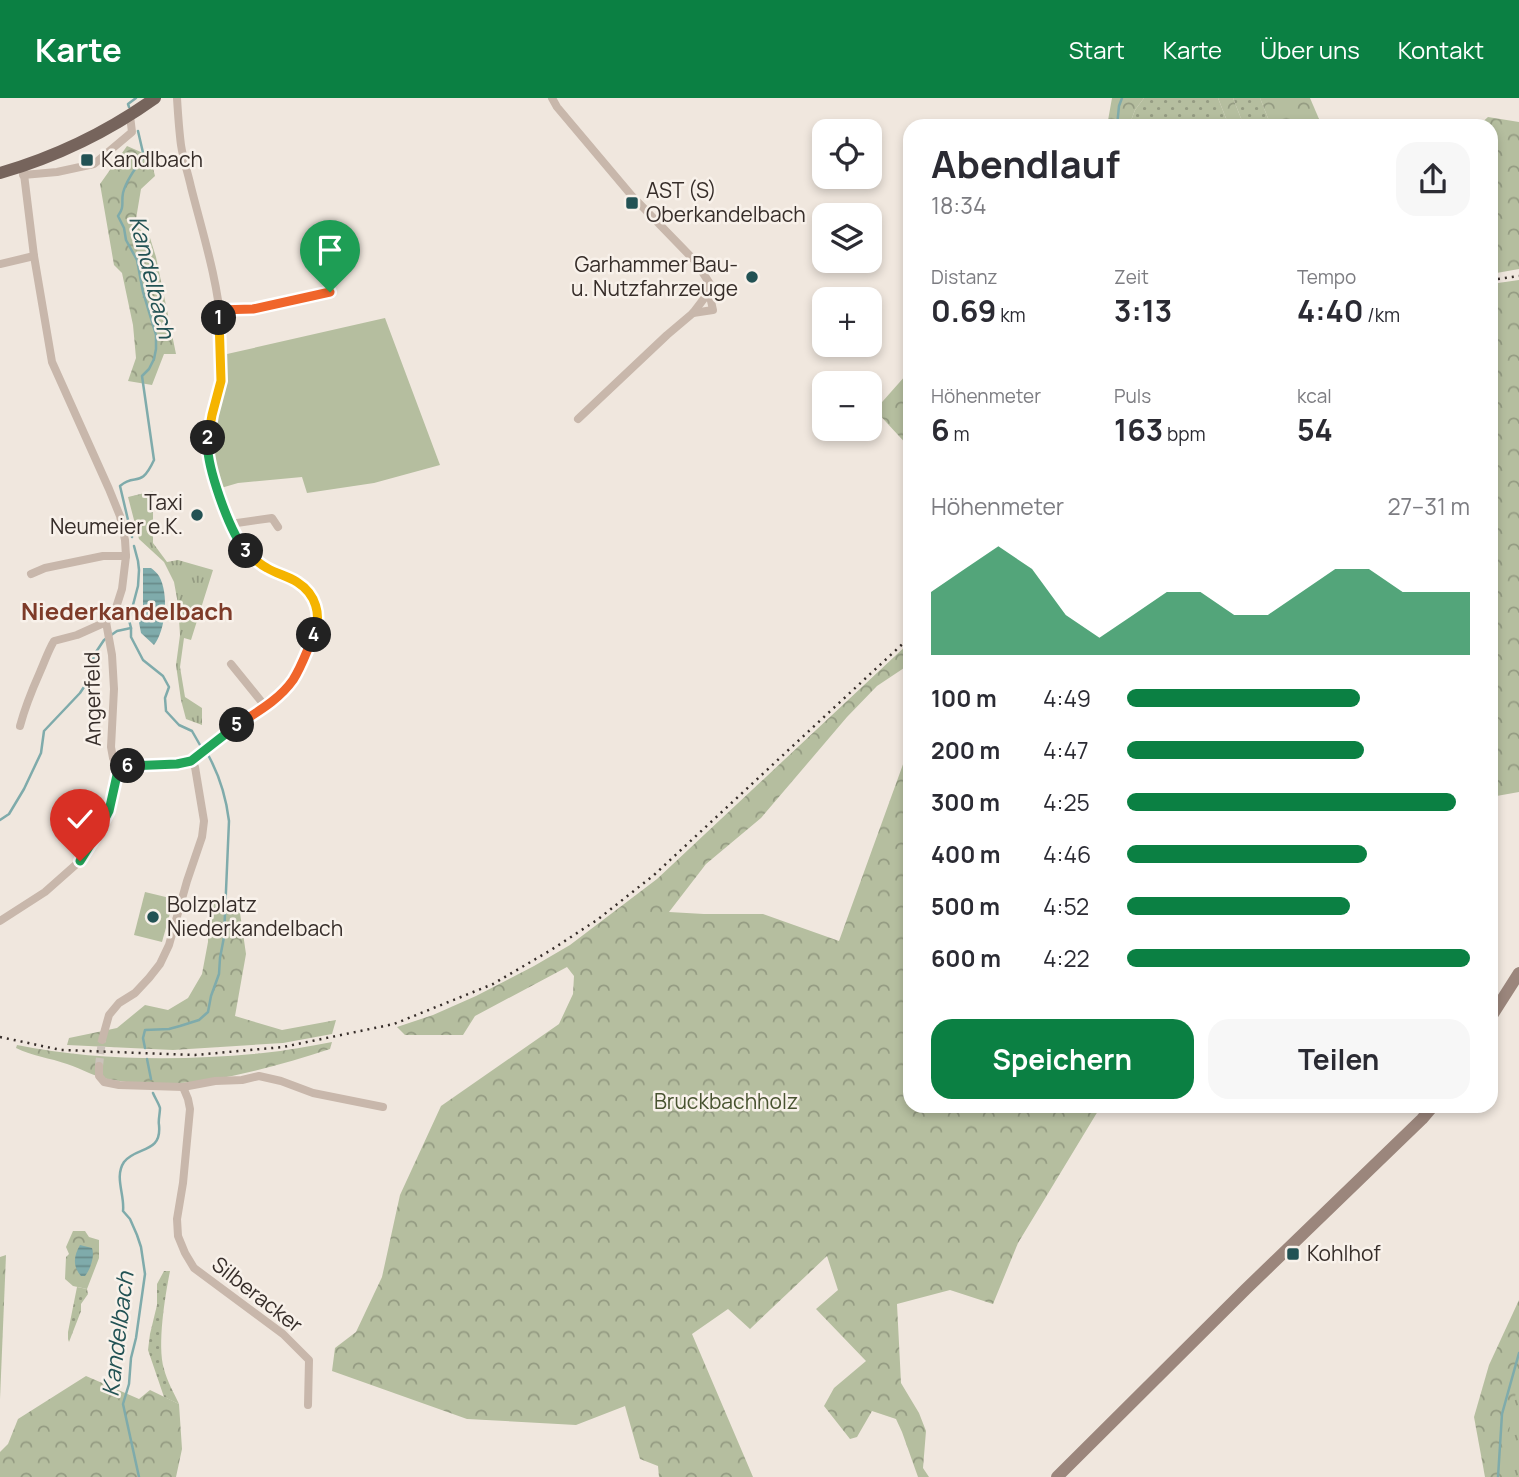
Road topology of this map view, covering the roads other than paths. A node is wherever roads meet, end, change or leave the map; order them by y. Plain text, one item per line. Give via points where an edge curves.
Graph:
1 (155, 98) edge
2 (177, 98) edge
3 (552, 98) edge
4 (130, 116) junction
5 (23, 171) junction
6 (0, 173) edge
7 (34, 256) junction
8 (0, 264) edge
9 (330, 292) dead end
10 (709, 292) junction
11 (218, 310) junction
12 (693, 313) junction
13 (578, 419) dead end
14 (230, 524) junction
15 (278, 527) dead end
16 (126, 556) junction
17 (31, 574) dead end
18 (106, 622) junction
19 (231, 664) dead end
20 (265, 706) junction
21 (20, 726) dead end
22 (191, 761) junction
23 (119, 766) junction
24 (0, 921) edge
25 (1519, 973) edge
26 (1498, 1006) edge
27 (102, 1040) tunnel mouth
28 (99, 1066) dead end
29 (183, 1087) junction
30 (383, 1107) dead end
31 (1427, 1113) edge
32 (308, 1405) dead end
33 (1057, 1477) edge

1 - 4 main road
2 - 11 street via 181,147
3 - 10 street via 632,196 696,262 710,284
4 - 5 main road
4 - 5 street via 132,132 94,163 57,172
5 - 6 main road
5 - 7 street, Angerfeld
7 - 8 street
7 - 16 street, Angerfeld via 52,362 120,516
9 - 11 street via 253,309
10 - 12 street
10 - 12 street via 713,310
11 - 14 street via 221,381 207,443 208,460
12 - 13 street
14 - 15 street via 272,518
14 - 20 street via 254,559 307,589 318,614 317,627 292,682
16 - 17 street via 103,556
16 - 18 street, Angerfeld via 122,589 114,614
18 - 21 street, Angerfeld via 54,640
18 - 23 street, Angerfeld via 114,689 111,747
19 - 20 street
20 - 22 street
22 - 23 street
22 - 27 street via 204,821 169,945 149,978 109,1015
23 - 24 street, Angerfeld via 109,811 80,861 45,892
25 - 26 street
28 - 29 street via 104,1082
29 - 30 street via 259,1076
29 - 32 street, Silberacker via 190,1109 178,1236 194,1268 283,1334 309,1360
31 - 33 street

